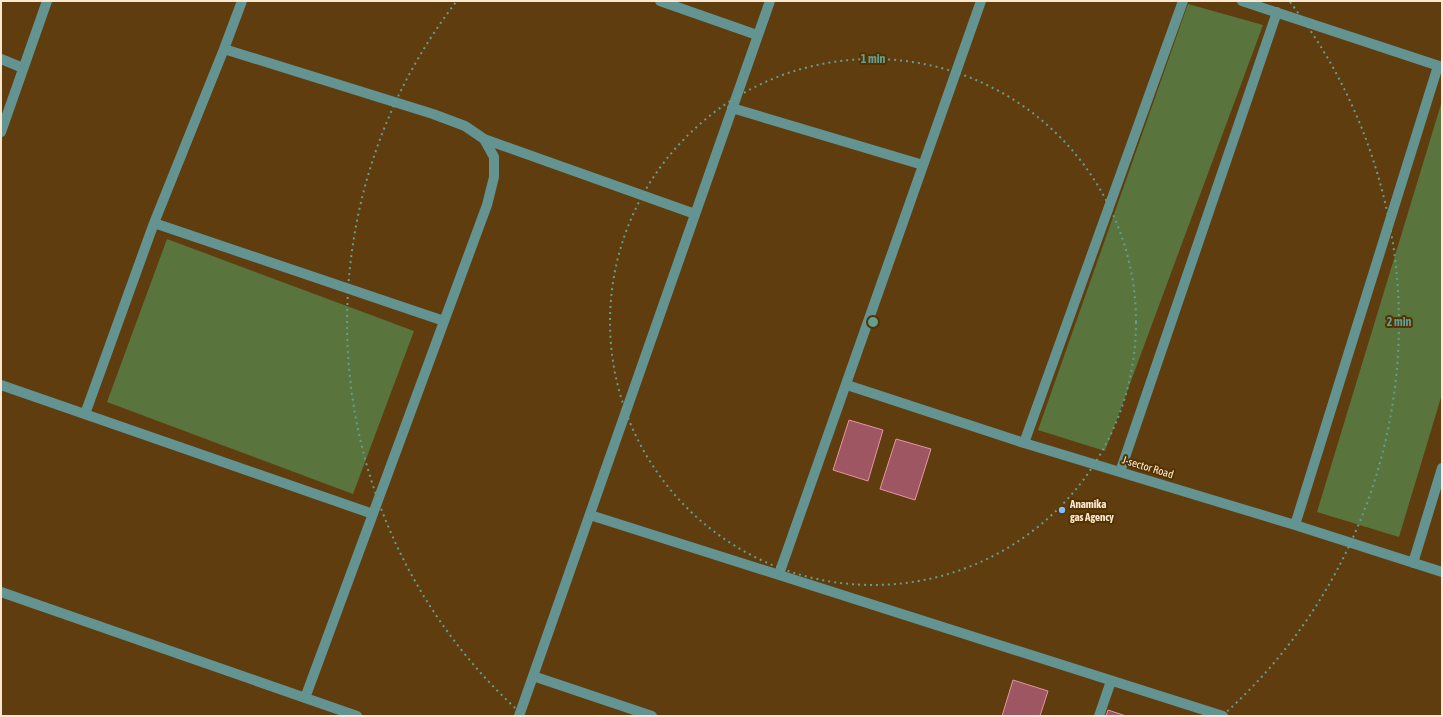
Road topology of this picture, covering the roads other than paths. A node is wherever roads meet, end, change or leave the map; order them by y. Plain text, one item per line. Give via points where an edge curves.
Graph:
1 (47, 1) edge
2 (242, 1) edge
3 (660, 1) edge
4 (770, 1) edge
5 (981, 1) edge
6 (1183, 1) edge
7 (1242, 1) edge
8 (1277, 12) junction
9 (758, 35) junction
10 (224, 49) junction
11 (1, 59) edge
12 (1440, 66) edge
13 (23, 68) junction
14 (732, 108) junction
15 (1, 132) edge
16 (484, 139) junction
17 (923, 165) junction
18 (695, 214) junction
19 (154, 223) junction
20 (444, 321) junction
21 (1, 385) edge
22 (847, 385) junction
23 (85, 414) junction
24 (1024, 443) junction
25 (1442, 468) edge
26 (1120, 472) junction
27 (373, 514) junction
28 (590, 515) junction
29 (1295, 525) junction
30 (1413, 563) junction
31 (1442, 572) edge
32 (779, 574) junction
33 (1, 592) edge
34 (533, 676) junction
35 (1111, 681) junction
36 (304, 698) junction
37 (357, 716) edge
38 (519, 716) edge
39 (652, 716) edge
40 (1099, 716) edge
41 (1223, 716) edge

1 - 13 street
2 - 10 street
3 - 9 street
4 - 9 street
5 - 17 street
6 - 24 street
7 - 8 street
8 - 12 street
8 - 26 street
9 - 14 street
10 - 16 street via 433,114 465,126
10 - 19 street
11 - 13 street
12 - 29 street
13 - 15 street
14 - 17 street
14 - 18 street
16 - 18 street
16 - 20 street via 494,157 494,177 485,212
17 - 22 street
18 - 28 street
19 - 20 street
19 - 23 street
20 - 27 street
21 - 23 street
22 - 24 street, J-sector Road
22 - 32 street
23 - 27 street
24 - 26 street, J-sector Road
25 - 30 street
26 - 29 street, J-sector Road
27 - 36 street
28 - 32 street
28 - 34 street
29 - 30 street, J-sector Road
30 - 31 street, J-sector Road
32 - 35 street
33 - 36 street
34 - 38 street
34 - 39 street
35 - 40 street
35 - 41 street
36 - 37 street

